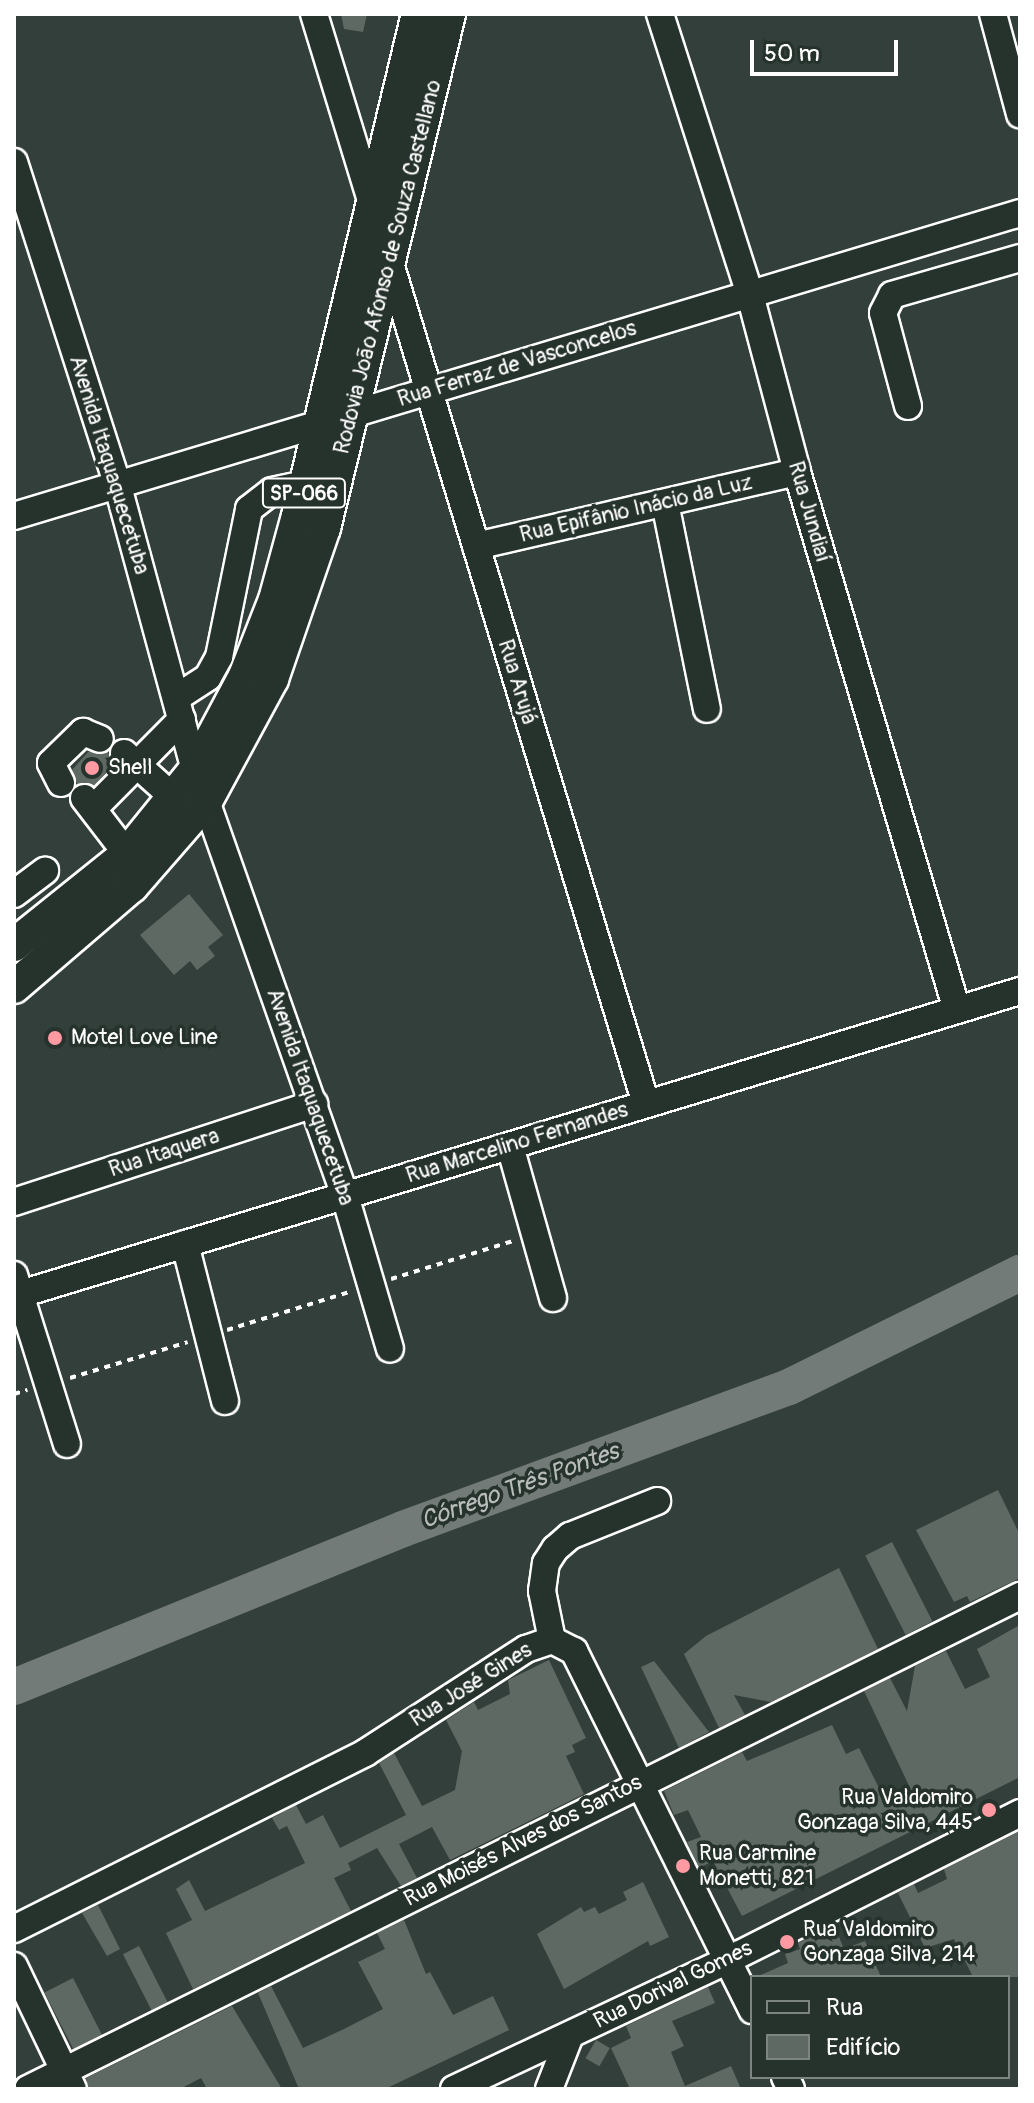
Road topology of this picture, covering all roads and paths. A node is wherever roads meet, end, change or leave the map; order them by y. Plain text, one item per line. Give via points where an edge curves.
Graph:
1 (314, 14) edge
2 (418, 14) edge
3 (449, 14) edge
4 (660, 14) edge
5 (993, 14) edge
6 (1020, 114) edge
7 (14, 162) edge
8 (371, 201) junction
9 (1020, 213) edge
10 (1020, 258) edge
11 (389, 260) junction
12 (749, 291) junction
13 (429, 391) junction
14 (908, 406) dead end
15 (352, 416) junction
16 (321, 424) junction
17 (797, 472) junction
18 (117, 483) junction
19 (306, 484) junction
20 (665, 503) junction
21 (14, 516) edge
22 (476, 546) junction
23 (179, 709) junction
24 (707, 709) dead end
25 (100, 739) dead end
26 (132, 758) junction
27 (195, 770) junction
28 (61, 783) dead end
29 (173, 797) junction
30 (206, 801) junction
31 (127, 854) junction
32 (45, 871) dead end
33 (14, 894) edge
34 (14, 945) edge
35 (14, 987) edge
36 (1020, 991) edge
37 (957, 1010) junction
38 (314, 1104) junction
39 (646, 1104) junction
40 (510, 1146) junction
41 (345, 1196) junction
42 (14, 1202) edge
43 (534, 1234) junction
44 (185, 1244) junction
45 (373, 1284) junction
46 (16, 1288) edge
47 (553, 1298) dead end
48 (208, 1336) junction
49 (390, 1349) dead end
50 (50, 1384) junction
51 (14, 1394) edge
52 (225, 1401) dead end
53 (67, 1444) dead end
54 (657, 1501) dead end
55 (1020, 1596) edge
56 (552, 1640) junction
57 (642, 1781) junction
58 (1020, 1813) edge
59 (14, 1929) edge
60 (728, 1960) junction
61 (14, 1966) edge
62 (750, 2006) edge
63 (570, 2035) junction
64 (68, 2080) edge
65 (28, 2089) edge
66 (454, 2089) edge
67 (549, 2089) edge

1 - 8 street
2 - 8 main road, Rodovia João Afonso de Souza Castellano / SP-066
3 - 11 main road, Rodovia João Afonso de Souza Castellano / SP-066
4 - 12 street, Rua Jundiaí
5 - 6 street
7 - 18 street, Avenida Itaquaquecetuba
8 - 16 main road, Rodovia João Afonso de Souza Castellano / SP-066
9 - 12 street, Rua Ferraz de Vasconcelos
10 - 14 street via 892,295 883,313
11 - 13 street, Rua Arujá
11 - 15 main road, Rodovia João Afonso de Souza Castellano / SP-066
12 - 13 street, Rua Ferraz de Vasconcelos
12 - 17 street, Rua Jundiaí
13 - 15 street, Rua Ferraz de Vasconcelos
13 - 22 street, Rua Arujá
15 - 16 street, Rua Ferraz de Vasconcelos
15 - 30 main road, Rodovia João Afonso de Souza Castellano / SP-066 via 289,640 251,723
16 - 18 street, Rua Ferraz de Vasconcelos
16 - 19 main road, Rodovia João Afonso de Souza Castellano / SP-066
17 - 20 street, Rua Epifânio Inácio da Luz
17 - 37 street, Rua Jundiaí
18 - 21 street, Rua Ferraz de Vasconcelos
18 - 23 street, Avenida Itaquaquecetuba
19 - 23 street via 272,491 249,509 219,657
19 - 27 main road, Rodovia João Afonso de Souza Castellano / SP-066 via 275,600 245,676
20 - 22 street, Rua Epifânio Inácio da Luz
20 - 24 street
22 - 39 street, Rua Arujá
23 - 26 street
23 - 27 street, Avenida Itaquaquecetuba
25 - 28 street via 83,732 51,763
26 - 29 street
26 - 31 street via 89,803
27 - 29 main road, Rodovia João Afonso de Souza Castellano / SP-066
29 - 31 main road, Rodovia João Afonso de Souza Castellano / SP-066
30 - 35 main road, Rodovia João Afonso de Souza Castellano / SP-066 via 132,886
30 - 38 street, Avenida Itaquaquecetuba
31 - 34 main road, Rodovia João Afonso de Souza Castellano / SP-066
32 - 33 street
36 - 37 street, Rua Marcelino Fernandes
37 - 39 street, Rua Marcelino Fernandes
38 - 41 street, Avenida Itaquaquecetuba
38 - 42 street, Rua Itaquera
39 - 40 street, Rua Marcelino Fernandes
40 - 41 street, Rua Marcelino Fernandes
40 - 43 street
41 - 44 street, Rua Marcelino Fernandes
41 - 45 street, Avenida Itaquaquecetuba
43 - 45 path
43 - 47 street
44 - 46 street, Rua Marcelino Fernandes
44 - 48 street
45 - 48 path
45 - 49 street, Avenida Itaquaquecetuba
46 - 50 street
48 - 50 path
48 - 52 street
50 - 51 path
50 - 53 street
54 - 56 street via 570,1536 555,1549 546,1563 542,1591
55 - 57 street, Rua Moisés Alves dos Santos
56 - 57 street, Rua José Gines via 574,1651
56 - 59 street, Rua José Gines via 526,1649 365,1753
57 - 60 street, Rua José Gines
57 - 64 street, Rua Moisés Alves dos Santos
58 - 60 street, Rua Dorival Gomes
60 - 62 street, Rua José Gines
60 - 63 street, Rua Dorival Gomes
61 - 64 street
63 - 66 street, Rua Dorival Gomes
63 - 67 street
64 - 65 street, Rua Moisés Alves dos Santos

